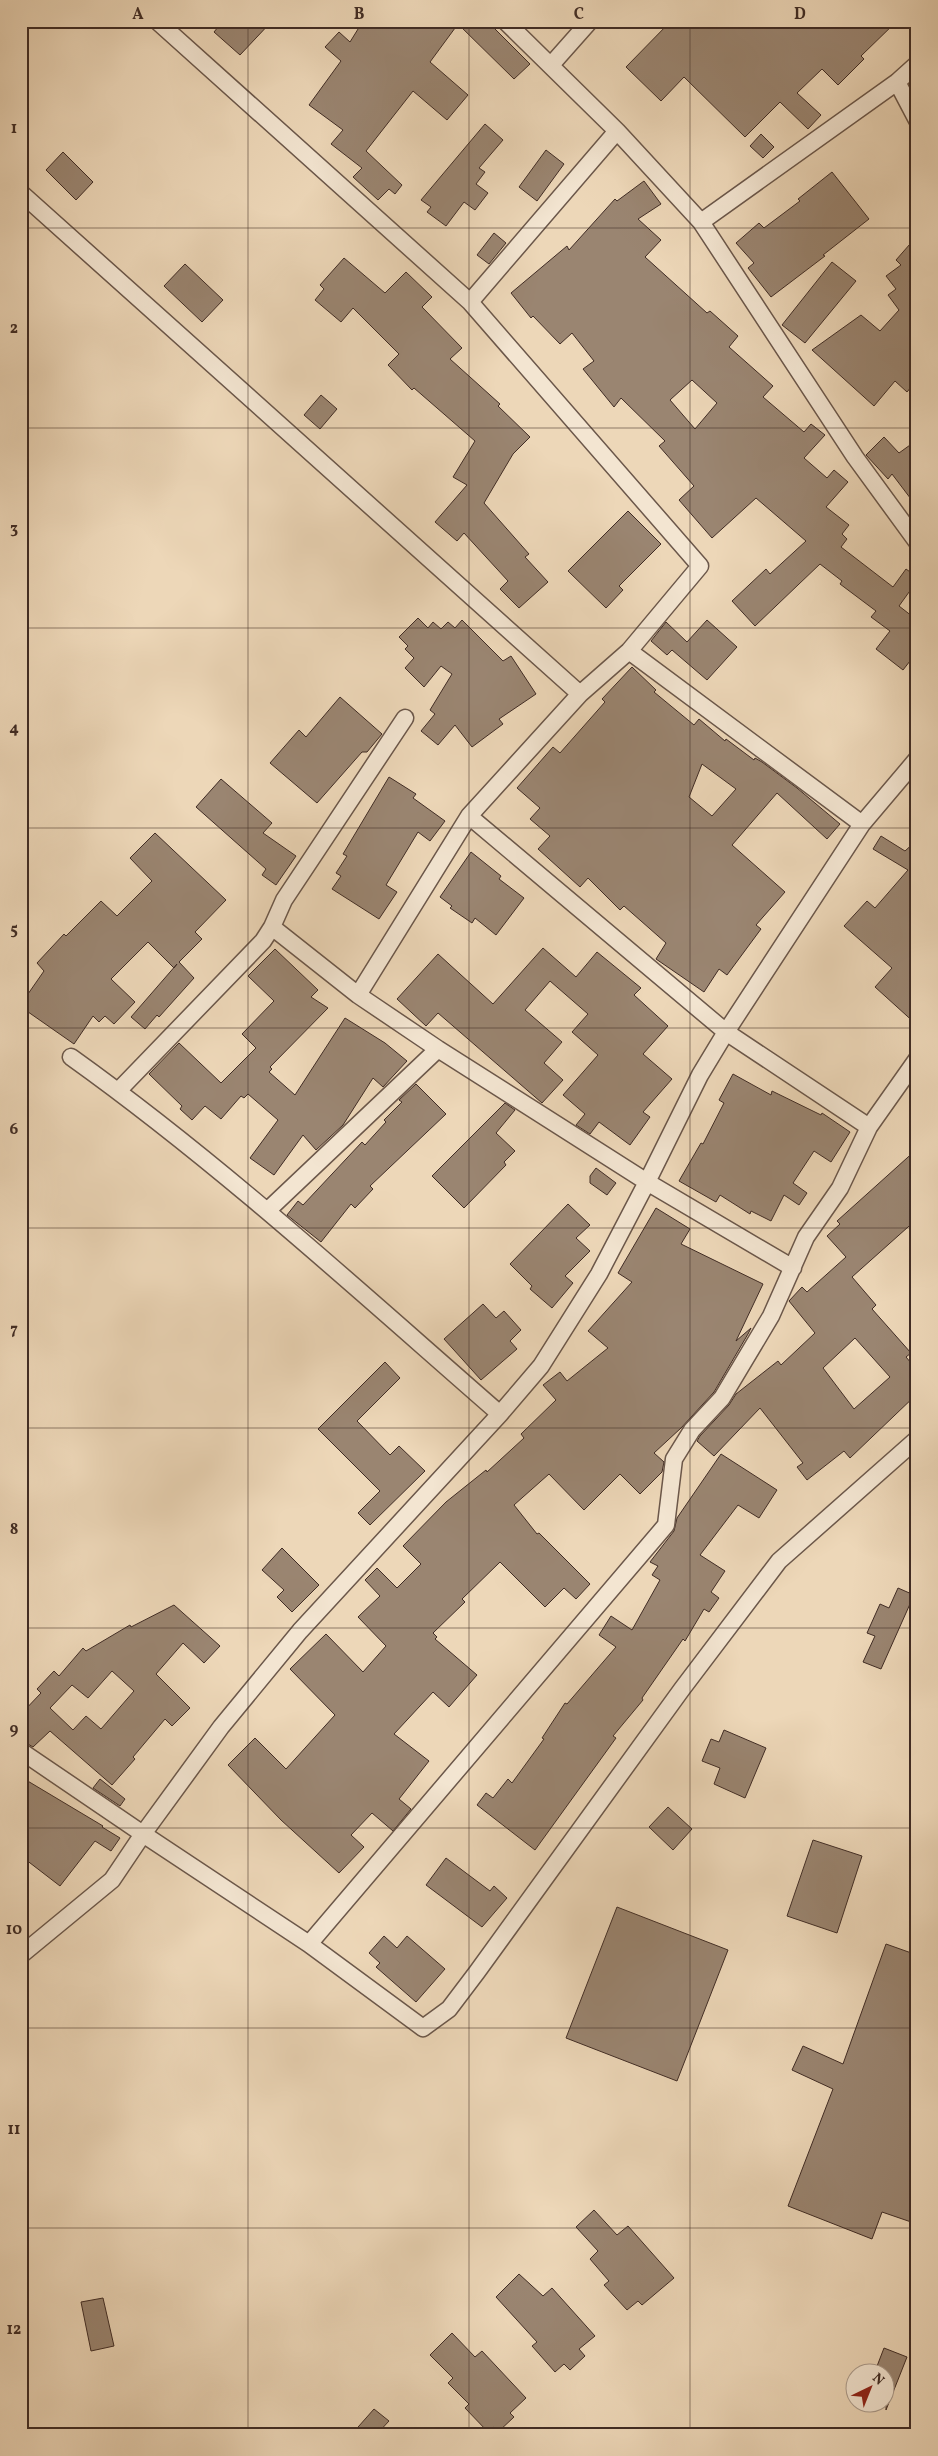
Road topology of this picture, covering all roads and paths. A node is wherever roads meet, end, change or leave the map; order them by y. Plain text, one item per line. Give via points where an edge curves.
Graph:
1 (157, 21) edge
2 (505, 21) edge
3 (590, 21) edge
4 (917, 64) edge
5 (551, 65) junction
6 (897, 82) junction
7 (917, 120) edge
8 (617, 131) junction
9 (21, 193) edge
10 (701, 222) junction
11 (470, 302) junction
12 (917, 542) edge
13 (629, 651) junction
14 (580, 694) junction
15 (405, 718) dead end
16 (917, 759) edge
17 (469, 816) junction
18 (862, 824) junction
19 (272, 927) junction
20 (358, 995) junction
21 (726, 1032) junction
22 (438, 1049) junction
23 (71, 1057) dead end
24 (917, 1059) edge
25 (118, 1091) junction
26 (868, 1127) junction
27 (647, 1182) junction
28 (268, 1211) junction
29 (793, 1268) junction
30 (500, 1414) junction
31 (917, 1439) edge
32 (21, 1751) edge
33 (143, 1834) junction
34 (309, 1944) junction
35 (25, 1946) edge

1 - 11 street
2 - 5 street
3 - 5 street
4 - 6 street
5 - 8 street
6 - 7 street
6 - 10 street
8 - 10 street
8 - 11 street
9 - 14 street
10 - 12 street via 855,457
11 - 13 street via 700,566
13 - 14 street
13 - 18 street
14 - 17 street
15 - 19 street via 284,900
16 - 18 street
17 - 20 street
17 - 21 street
18 - 21 street
19 - 20 street
19 - 25 street via 263,941
20 - 22 street
21 - 26 street
21 - 27 street via 700,1075
22 - 27 street
22 - 28 street
23 - 25 street
24 - 26 street
25 - 28 street
26 - 29 street via 840,1188 806,1237
27 - 29 street
27 - 30 street via 599,1274 546,1357
28 - 30 street
29 - 34 street via 771,1316 722,1398 692,1430 674,1459 666,1525
30 - 33 street via 300,1631 221,1727
31 - 34 street via 779,1561 477,1972 436,2021 423,2028
32 - 33 street
33 - 34 street
33 - 35 street via 112,1880

